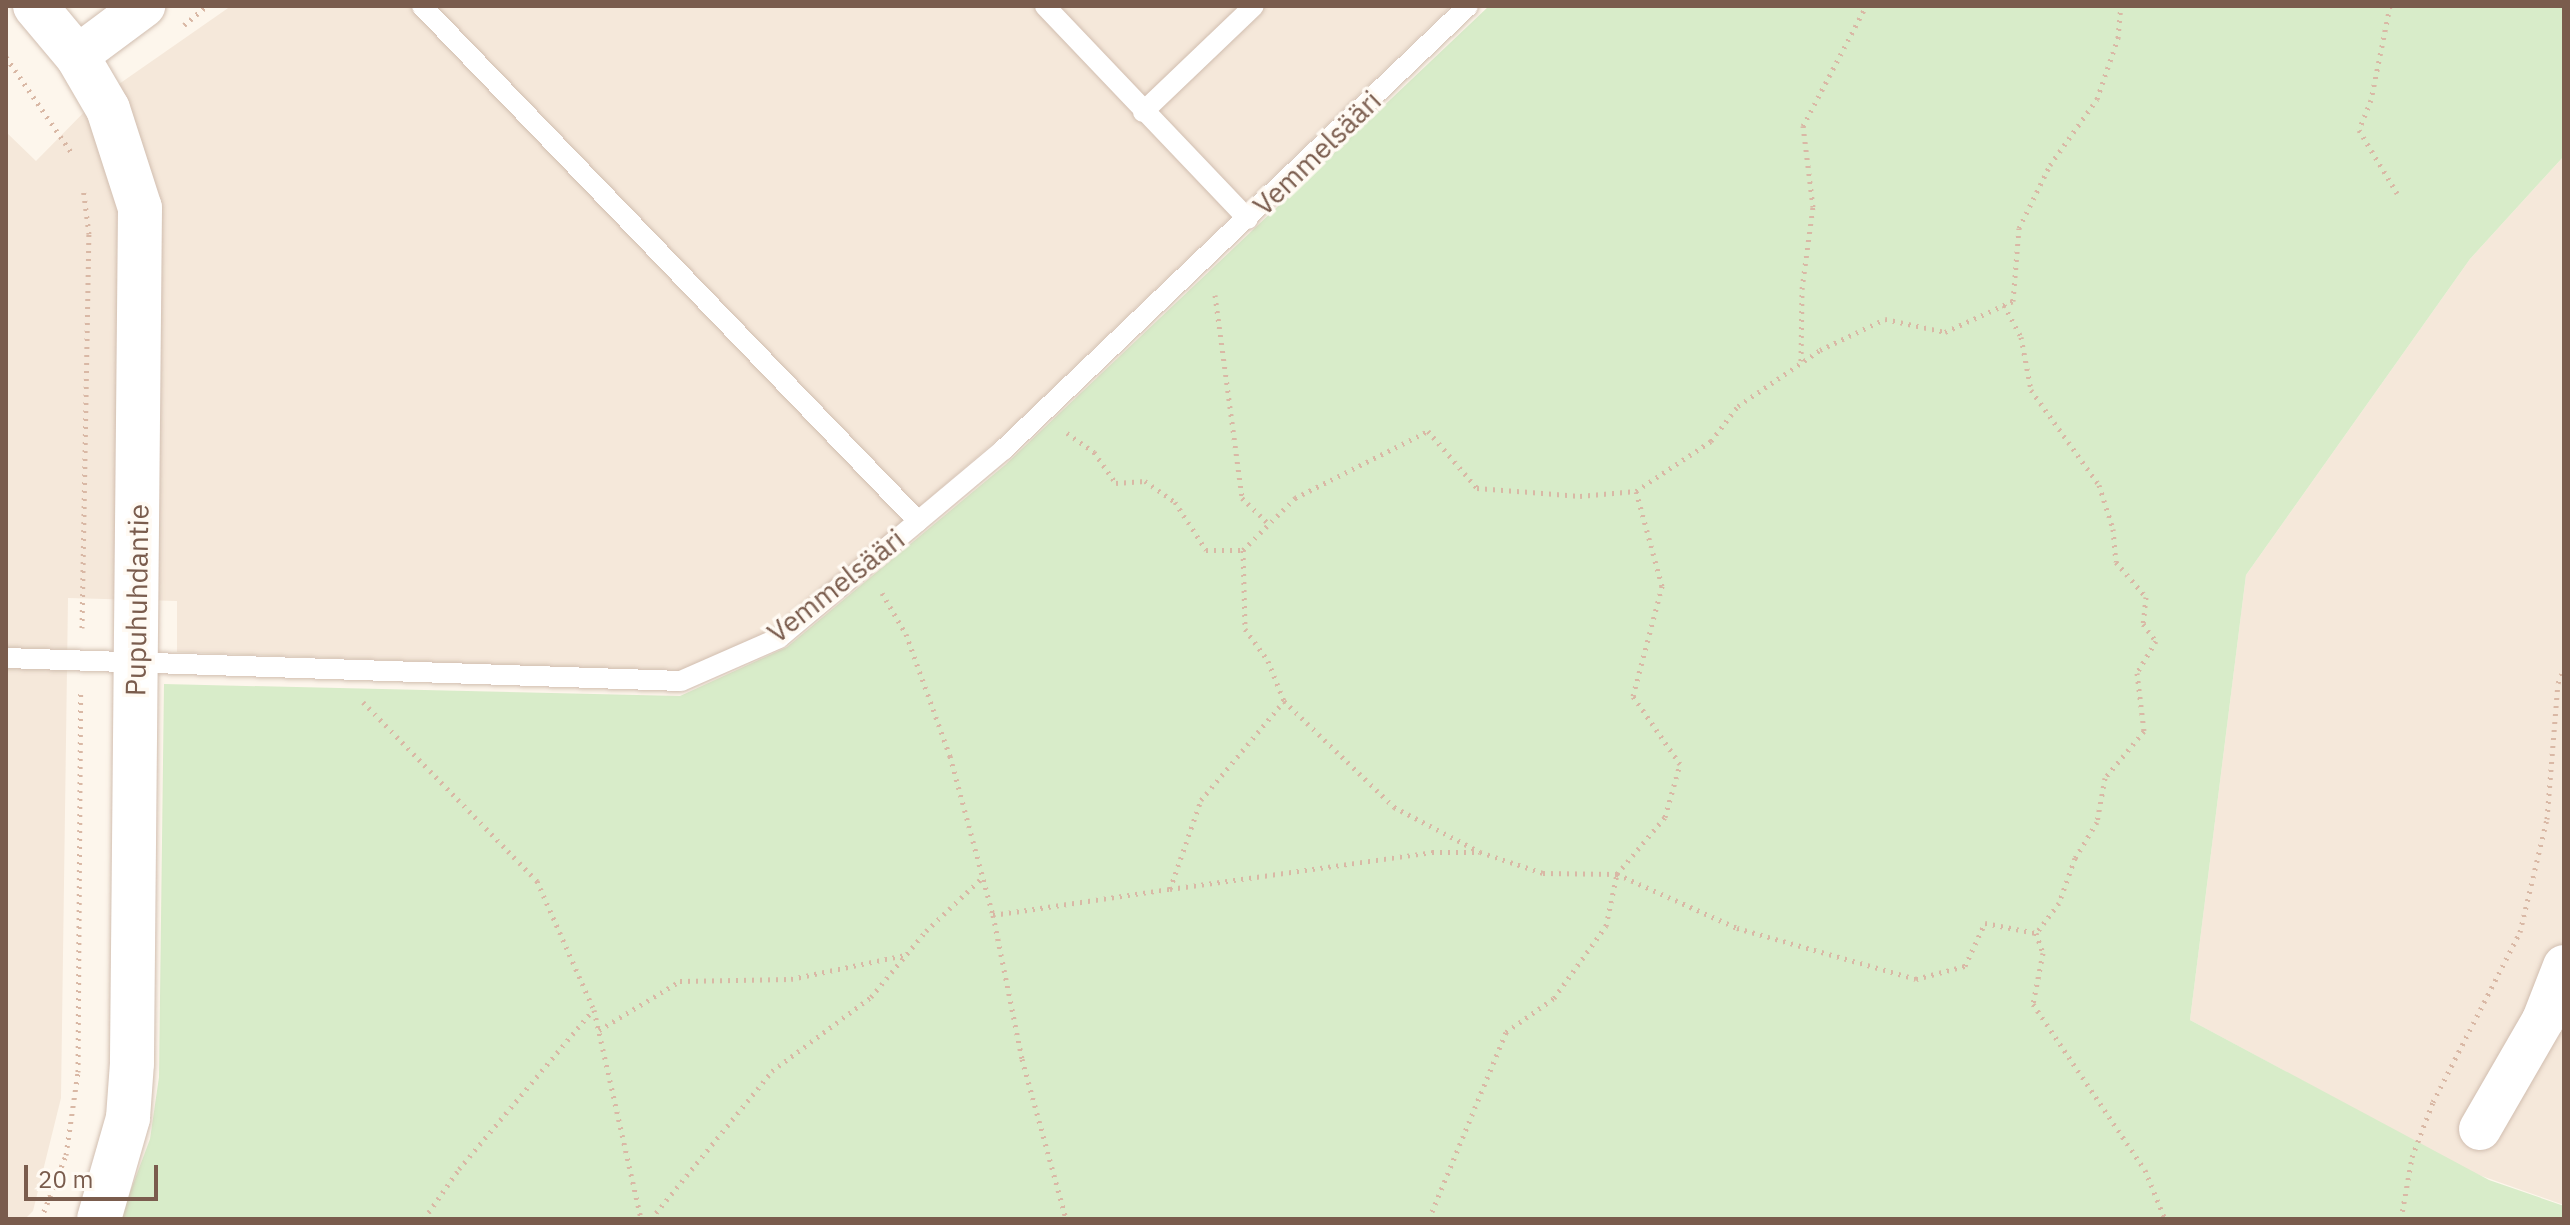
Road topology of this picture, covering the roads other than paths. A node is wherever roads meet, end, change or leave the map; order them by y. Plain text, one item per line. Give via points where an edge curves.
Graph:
1 (35, 6) edge
2 (144, 6) edge
3 (422, 6) edge
4 (1045, 6) edge
5 (1254, 6) edge
6 (1468, 6) edge
7 (77, 56) junction
8 (1143, 112) junction
9 (1243, 224) junction
10 (918, 521) junction
11 (6, 658) edge
12 (137, 660) junction
13 (2564, 966) edge
14 (2480, 1129) dead end
15 (99, 1219) edge

1 - 7 street, Pupuhuhdantie
2 - 7 street
3 - 10 lane
4 - 8 lane
5 - 8 lane
6 - 9 lane, Vemmelsääri
7 - 12 street, Pupuhuhdantie via 108,109 140,208
8 - 9 lane
9 - 10 lane, Vemmelsääri
10 - 12 lane, Vemmelsääri via 779,638 681,681
11 - 12 lane, Vemmelsääri
12 - 15 street, Pupuhuhdantie via 128,1118
13 - 14 street via 2543,1020

